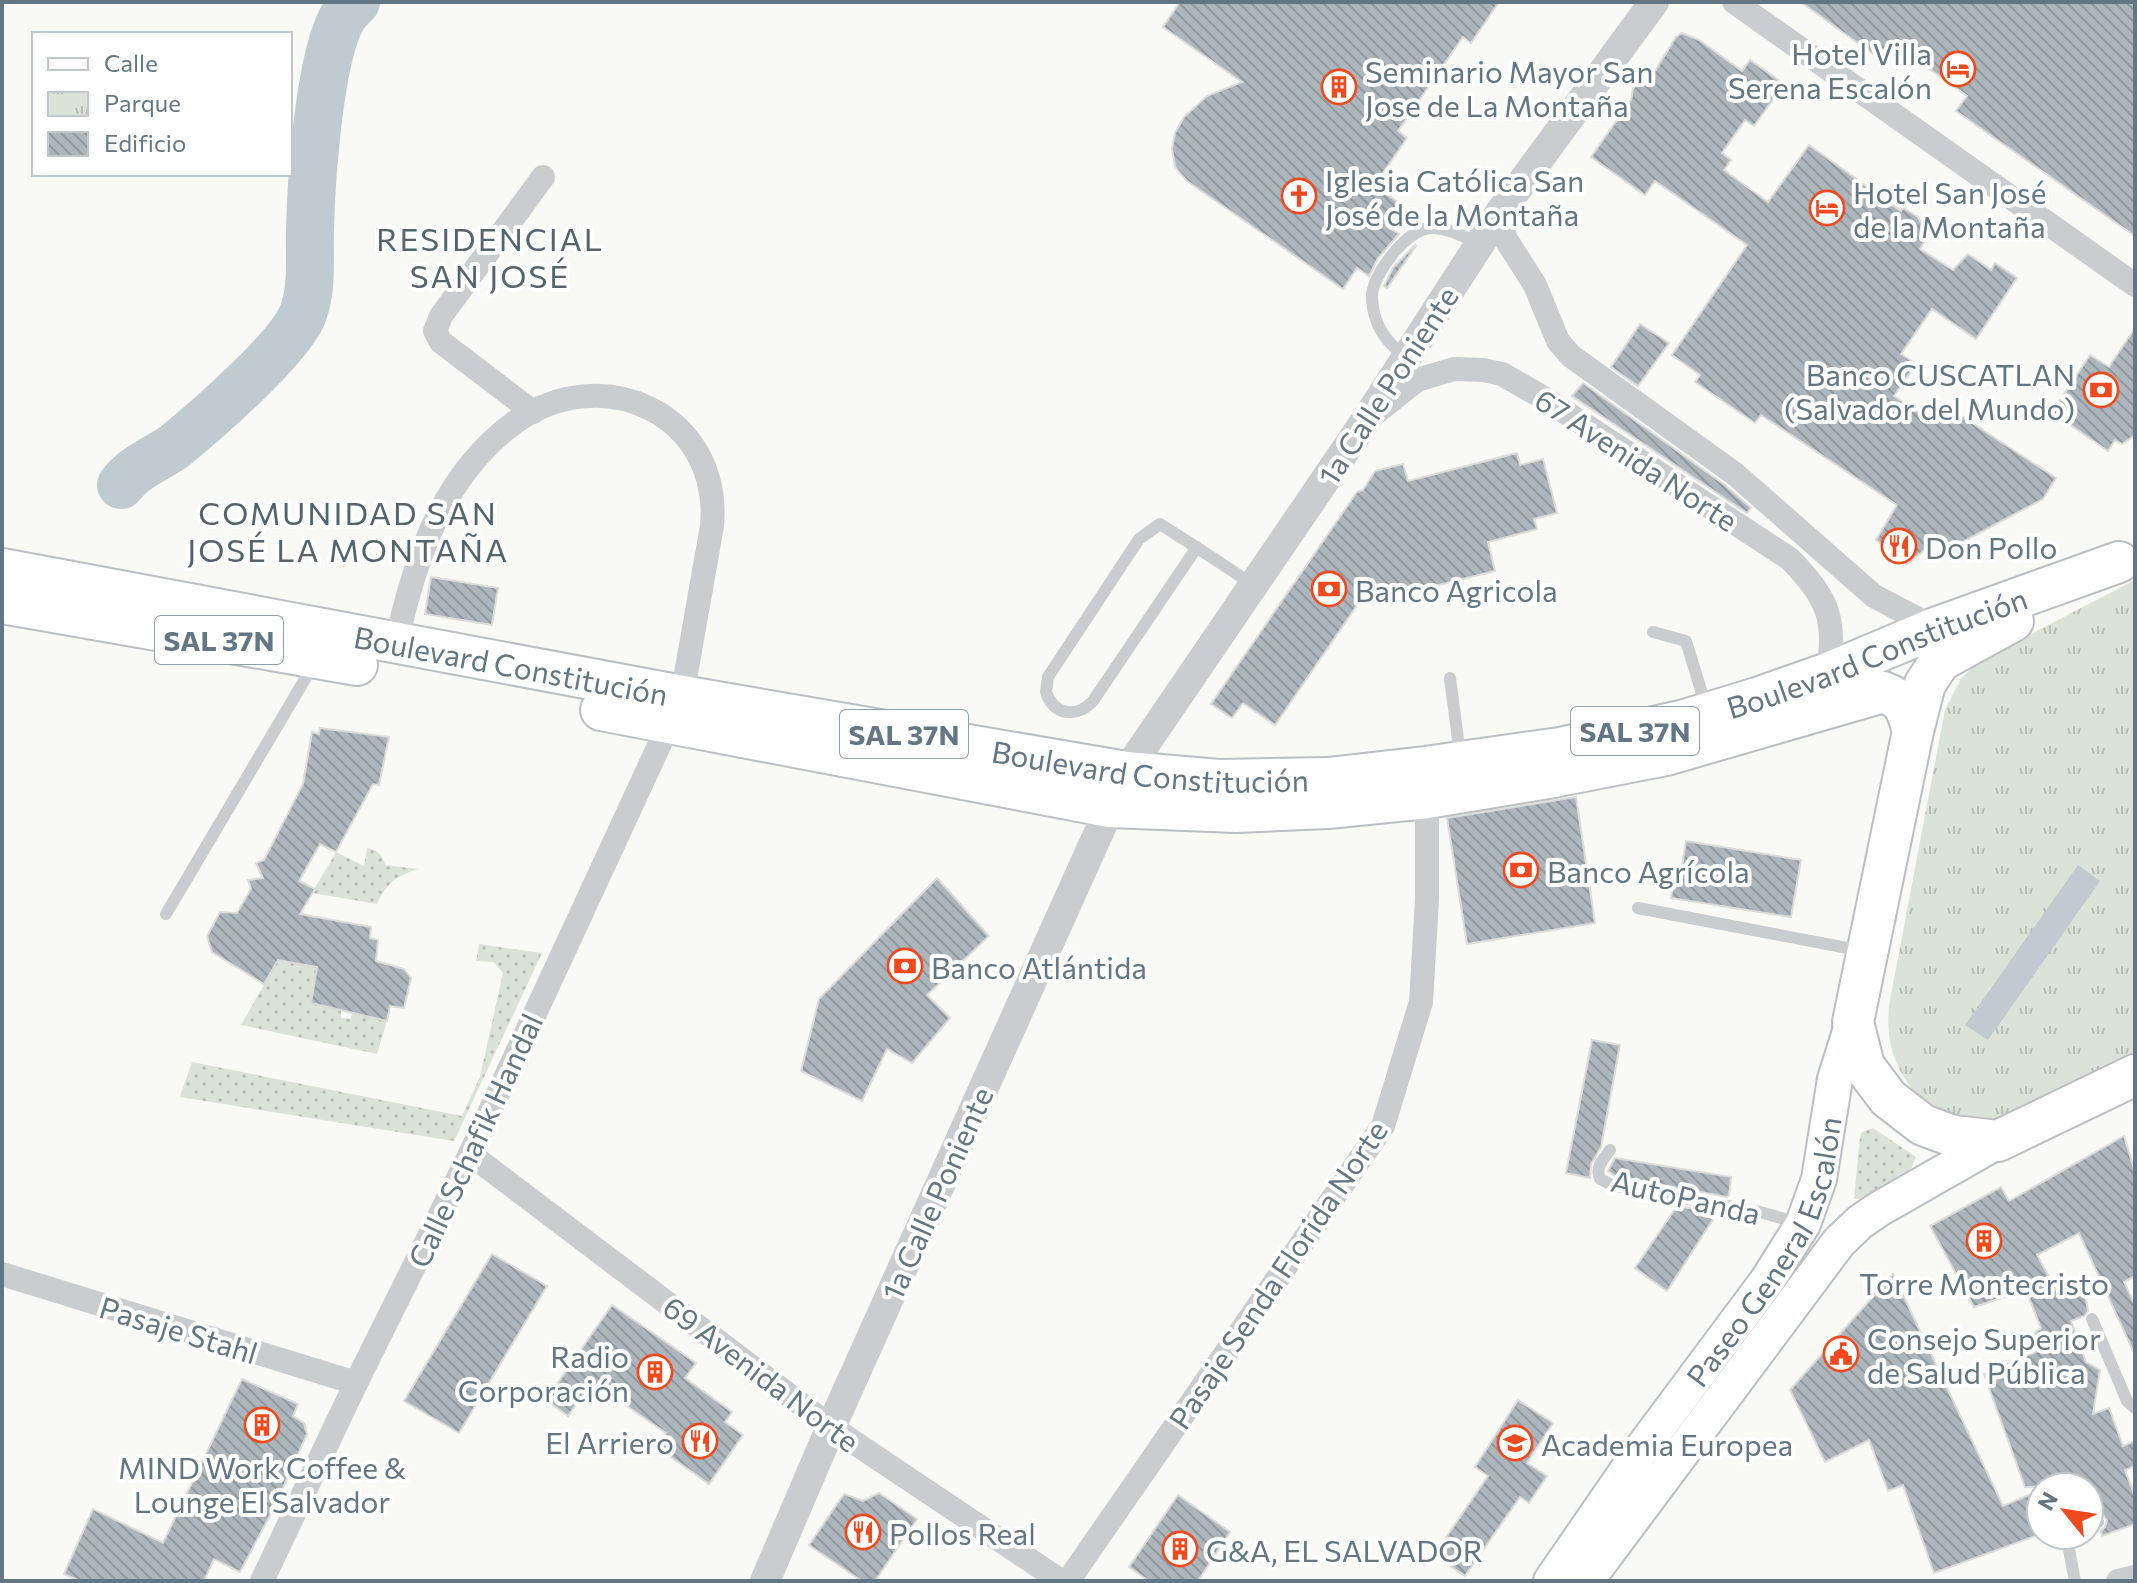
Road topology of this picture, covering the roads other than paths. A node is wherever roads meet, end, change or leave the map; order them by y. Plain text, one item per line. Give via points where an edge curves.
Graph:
1 (1654, 2) edge
2 (1734, 2) edge
3 (543, 177) dead end
4 (1501, 211) junction
5 (1479, 244) junction
6 (2135, 285) edge
7 (1406, 359) junction
8 (533, 412) junction
9 (1366, 420) junction
10 (1197, 547) junction
11 (2127, 558) edge
12 (7, 577) edge
13 (1253, 585) junction
14 (1935, 628) junction
15 (1653, 632) dead end
16 (396, 644) junction
17 (318, 657) junction
18 (1828, 673) junction
19 (1450, 678) dead end
20 (676, 709) junction
21 (1708, 713) junction
22 (1913, 731) junction
23 (1461, 762) junction
24 (1118, 790) junction
25 (1427, 798) junction
26 (1638, 908) dead end
27 (166, 914) dead end
28 (1867, 952) junction
29 (1853, 1022) junction
30 (2135, 1075) edge
31 (1998, 1141) junction
32 (1610, 1150) dead end
33 (470, 1154) junction
34 (1803, 1224) junction
35 (2, 1274) edge
36 (2092, 1319) dead end
37 (356, 1383) junction
38 (2135, 1408) edge
39 (831, 1427) junction
40 (2069, 1551) edge
41 (2135, 1577) edge
42 (262, 1581) edge
43 (765, 1581) edge
44 (1061, 1581) edge
45 (1068, 1581) edge
46 (1551, 1581) edge
47 (1586, 1581) edge
48 (2075, 1581) edge
49 (2118, 1581) edge

1 - 4 street, 1a Calle Poniente
2 - 6 street
3 - 8 street via 435,331 441,342
4 - 5 street, 1a Calle Poniente
4 - 14 street, 67 Avenida Norte via 1505,238 1535,285 1558,341 1571,356 1735,474 1874,596
5 - 7 street, 1a Calle Poniente
5 - 7 lane via 1430,227 1401,243 1380,274 1372,293 1374,316
7 - 9 street, 1a Calle Poniente
8 - 16 street, Calle Schafik Handal via 476,460 443,506 408,588
8 - 20 street, Calle Schafik Handal via 573,397 629,398 678,428 694,446 715,502
9 - 13 street, 1a Calle Poniente
9 - 18 street, 67 Avenida Norte via 1417,380 1454,369 1502,374 1790,559 1818,592 1831,618
10 - 10 lane via 1160,524 1139,539 1048,677 1046,692 1056,708 1078,713 1093,701
10 - 13 lane
11 - 14 highway, Boulevard Constitución / SAL 37N
11 - 22 highway, SAL 37N via 1940,661 1925,684
12 - 16 highway, Boulevard Constitución / SAL 37N
12 - 17 highway, Boulevard Constitución / SAL 37N
13 - 24 street, 1a Calle Poniente
14 - 18 highway, Boulevard Constitución / SAL 37N
15 - 21 lane via 1686,641
16 - 20 highway, Boulevard Constitución / SAL 37N
17 - 20 highway, Boulevard Constitución / SAL 37N
17 - 27 lane
18 - 21 highway, Boulevard Constitución / SAL 37N
19 - 23 lane
20 - 24 highway, Boulevard Constitución / SAL 37N
20 - 33 street, Calle Schafik Handal
21 - 23 highway, Boulevard Constitución / SAL 37N via 1560,748
22 - 25 highway, Boulevard Constitución / SAL 37N via 1899,698 1883,692 1666,755
22 - 28 highway, SAL 37N
23 - 24 highway, Boulevard Constitución / SAL 37N via 1328,778 1219,780
24 - 25 highway, Boulevard Constitución / SAL 37N via 1236,812
24 - 39 street, 1a Calle Poniente
25 - 45 street, Pasaje Senda Florida Norte via 1421,1002 1383,1126
26 - 28 lane
28 - 29 highway, SAL 37N
29 - 31 highway, SAL 37N via 1864,1066 1888,1098 1923,1125 1953,1136
29 - 34 main road, Paseo General Escalón via 1835,1079 1819,1179
30 - 31 highway
31 - 47 main road, Paseo General Escalón via 1879,1209 1839,1242
32 - 34 lane, AutoPanda via 1598,1174 1612,1185
33 - 37 street, Calle Schafik Handal
33 - 39 street, 69 Avenida Norte
34 - 46 main road, Paseo General Escalón
35 - 37 street, Pasaje Stahl
36 - 38 lane via 2127,1401
37 - 42 street, Calle Schafik Handal
39 - 43 street, 1a Calle Poniente
39 - 44 street, 69 Avenida Norte
40 - 48 lane
41 - 49 street

